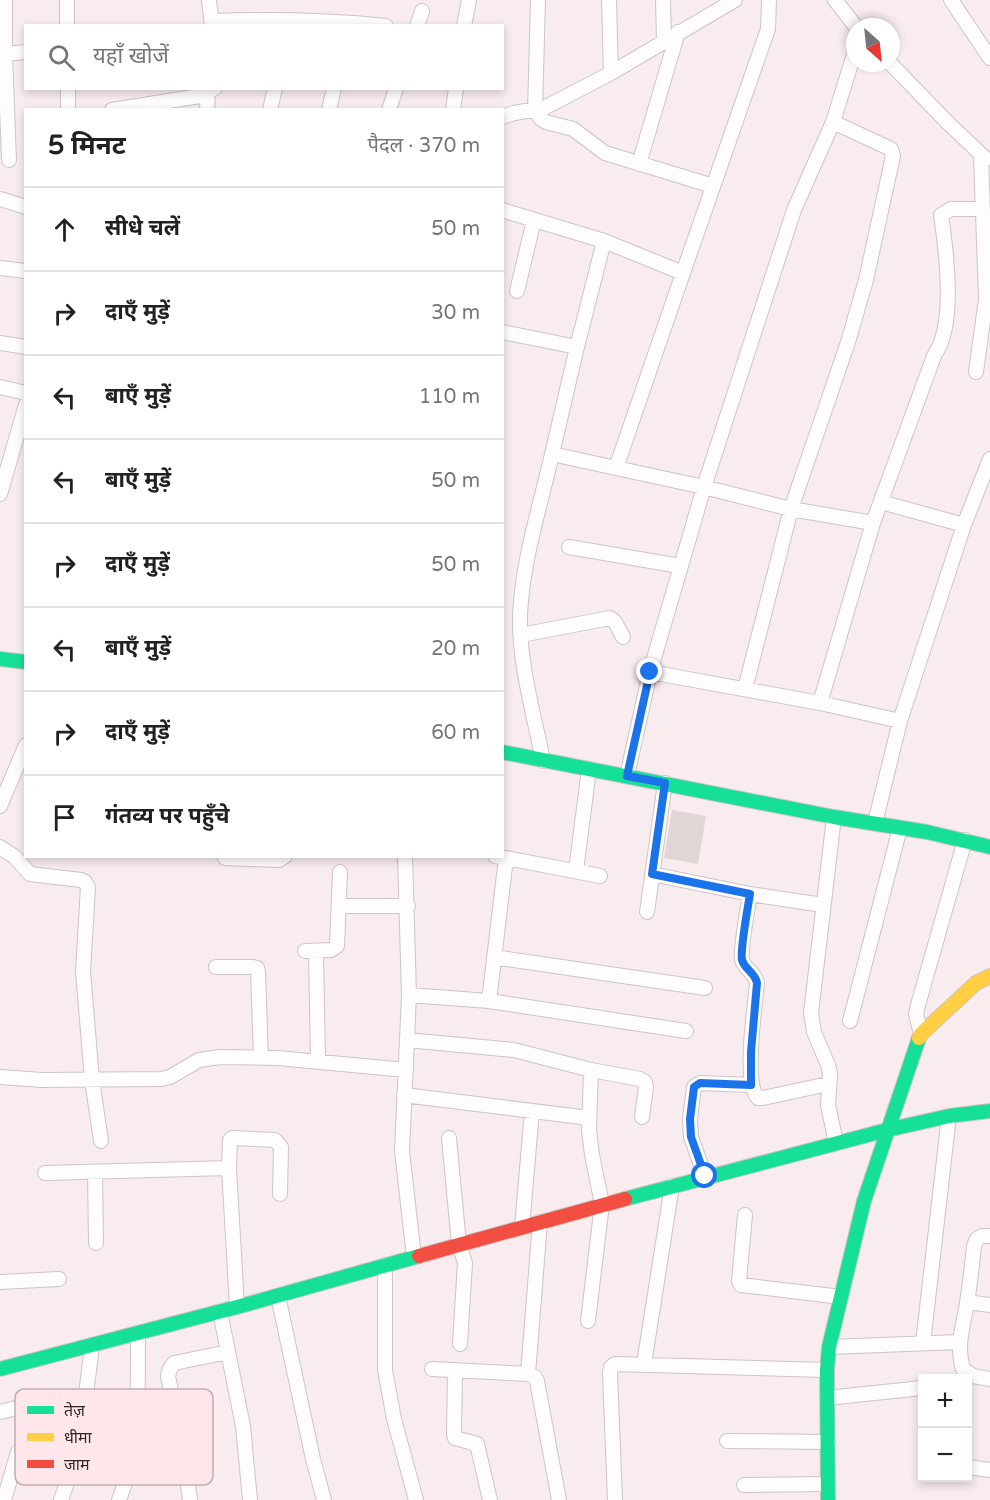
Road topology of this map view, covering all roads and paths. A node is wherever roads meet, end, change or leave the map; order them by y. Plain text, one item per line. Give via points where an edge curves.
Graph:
1 (5, 0) edge
2 (66, 0) edge
3 (209, 0) edge
4 (469, 0) edge
5 (538, 0) edge
6 (609, 0) edge
7 (663, 0) edge
8 (735, 0) edge
9 (769, 0) edge
10 (835, 0) edge
11 (951, 0) edge
12 (422, 11) dead end
13 (849, 18) edge
14 (212, 23) edge
15 (289, 23) edge
16 (67, 24) edge
17 (347, 24) edge
18 (418, 24) edge
19 (464, 24) edge
20 (678, 32) junction
21 (663, 40) junction
22 (24, 52) edge
23 (4, 54) junction
24 (990, 58) edge
25 (848, 72) edge
26 (899, 72) edge
27 (611, 73) junction
28 (68, 90) edge
29 (274, 90) edge
30 (334, 90) edge
31 (395, 90) edge
32 (456, 90) edge
33 (212, 91) edge
34 (68, 108) edge
35 (123, 108) edge
36 (208, 108) edge
37 (270, 108) edge
38 (329, 108) edge
39 (390, 108) edge
40 (453, 108) edge
41 (535, 111) junction
42 (504, 116) edge
43 (833, 122) junction
44 (4, 123) edge
45 (985, 158) edge
46 (9, 160) dead end
47 (639, 164) junction
48 (713, 186) junction
49 (0, 199) edge
50 (24, 206) edge
51 (983, 209) junction
52 (504, 211) edge
53 (534, 220) junction
54 (604, 241) junction
55 (0, 268) edge
56 (24, 271) edge
57 (683, 273) junction
58 (517, 291) dead end
59 (504, 332) edge
60 (0, 343) edge
61 (577, 347) junction
62 (24, 348) edge
63 (976, 372) dead end
64 (0, 387) edge
65 (24, 393) edge
66 (24, 413) edge
67 (552, 454) junction
68 (990, 459) edge
69 (616, 468) junction
70 (704, 486) junction
71 (0, 494) edge
72 (880, 502) junction
73 (791, 509) junction
74 (873, 523) junction
75 (963, 525) junction
76 (569, 547) dead end
77 (680, 566) junction
78 (521, 635) junction
79 (622, 637) dead end
80 (0, 659) edge
81 (24, 662) edge
82 (650, 672) junction
83 (745, 689) junction
84 (820, 703) junction
85 (900, 721) junction
86 (24, 750) edge
87 (504, 753) edge
88 (543, 761) junction
89 (589, 769) junction
90 (627, 776) junction
91 (665, 783) junction
92 (0, 806) edge
93 (834, 817) junction
94 (875, 823) junction
95 (900, 828) junction
96 (965, 840) junction
97 (990, 846) edge
98 (0, 847) edge
99 (225, 858) edge
100 (283, 858) edge
101 (405, 858) edge
102 (501, 858) edge
103 (504, 858) edge
104 (576, 871) junction
105 (340, 872) dead end
106 (652, 874) junction
107 (600, 876) dead end
108 (750, 894) junction
109 (823, 905) junction
110 (339, 906) junction
111 (408, 906) junction
112 (648, 912) dead end
113 (494, 957) junction
114 (216, 967) dead end
115 (990, 976) edge
116 (705, 988) dead end
117 (409, 995) junction
118 (489, 1001) junction
119 (850, 1021) dead end
120 (686, 1031) dead end
121 (921, 1034) junction
122 (407, 1040) junction
123 (261, 1058) junction
124 (318, 1061) junction
125 (406, 1070) junction
126 (591, 1070) junction
127 (0, 1077) edge
128 (92, 1080) junction
129 (828, 1084) junction
130 (751, 1085) junction
131 (404, 1095) junction
132 (532, 1111) junction
133 (990, 1111) edge
134 (949, 1116) junction
135 (642, 1117) dead end
136 (589, 1118) junction
137 (887, 1130) junction
138 (448, 1138) dead end
139 (100, 1141) dead end
140 (836, 1143) junction
141 (229, 1168) junction
142 (95, 1172) junction
143 (45, 1173) dead end
144 (705, 1176) junction
145 (672, 1186) junction
146 (280, 1194) dead end
147 (602, 1204) junction
148 (745, 1215) dead end
149 (540, 1222) junction
150 (522, 1227) junction
151 (990, 1236) edge
152 (96, 1244) dead end
153 (459, 1244) junction
154 (414, 1257) junction
155 (385, 1265) junction
156 (59, 1279) dead end
157 (0, 1282) edge
158 (278, 1296) junction
159 (841, 1297) junction
160 (967, 1302) junction
161 (990, 1305) edge
162 (237, 1307) junction
163 (220, 1312) junction
164 (588, 1321) dead end
165 (138, 1333) junction
166 (959, 1342) junction
167 (922, 1343) junction
168 (460, 1344) dead end
169 (92, 1345) junction
170 (829, 1347) junction
171 (228, 1352) junction
172 (644, 1364) junction
173 (432, 1369) dead end
174 (0, 1370) edge
175 (455, 1370) junction
176 (827, 1370) junction
177 (528, 1374) junction
178 (990, 1379) edge
179 (918, 1388) edge
180 (87, 1389) edge
181 (137, 1389) edge
182 (170, 1389) edge
183 (827, 1398) junction
184 (15, 1408) edge
185 (0, 1412) edge
186 (727, 1441) dead end
187 (828, 1442) junction
188 (15, 1462) edge
189 (972, 1468) edge
190 (990, 1470) edge
191 (828, 1484) junction
192 (66, 1485) edge
193 (124, 1485) edge
194 (744, 1485) dead end
195 (4, 1500) edge
196 (61, 1500) edge
197 (119, 1500) edge
198 (250, 1500) edge
199 (324, 1500) edge
200 (416, 1500) edge
201 (490, 1500) edge
202 (559, 1500) edge
203 (615, 1500) edge
204 (828, 1500) edge

1 - 23 street
2 - 16 street
3 - 14 street
4 - 19 street
5 - 41 street
6 - 27 street
7 - 21 street
8 - 20 street
9 - 48 street via 768,29
10 - 13 street
11 - 24 street
12 - 18 street
14 - 15 street via 259,19
15 - 17 street
20 - 21 street
20 - 47 street
21 - 27 street
22 - 23 street
23 - 44 street
25 - 43 street
26 - 45 street
27 - 41 street
28 - 34 street
29 - 37 street
30 - 38 street
31 - 39 street
32 - 40 street
33 - 35 street
33 - 36 street
41 - 42 street
41 - 47 street via 546,122 573,129 604,153
43 - 70 street via 794,210
43 - 73 street via 891,149 893,156 866,280
44 - 46 street
45 - 51 street
47 - 48 street
48 - 57 street
49 - 50 street
51 - 63 street via 986,299
51 - 72 street via 951,208 941,215 948,303 942,339
52 - 53 street
53 - 54 street
53 - 58 street
54 - 57 street
54 - 61 street
55 - 56 street
57 - 69 street
59 - 61 street
60 - 62 street
61 - 67 street
64 - 65 street
66 - 71 street
67 - 69 street
67 - 78 street via 525,575
68 - 75 street
69 - 70 street
70 - 73 street
70 - 77 street
72 - 74 street
72 - 75 street
73 - 74 street
73 - 83 street
74 - 84 street
75 - 85 street
76 - 77 street
77 - 82 street
78 - 79 street via 610,618
78 - 88 street
80 - 81 street
82 - 83 street
82 - 90 street
83 - 84 street
84 - 85 street
85 - 94 street
86 - 92 street
87 - 88 street
88 - 89 street
89 - 90 street
89 - 104 street
90 - 91 street
91 - 93 street
91 - 106 street
93 - 94 street
93 - 109 street
94 - 95 street
95 - 96 street
95 - 119 street
96 - 97 street
96 - 121 street via 918,1005
98 - 128 street via 15,856 30,874 81,880 88,887 83,971
99 - 100 street
101 - 111 street
102 - 113 street
103 - 104 street
104 - 107 street
105 - 110 street
106 - 108 street
106 - 112 street
108 - 109 street
108 - 130 street via 742,957 757,983
109 - 129 street via 811,1013 814,1032 828,1065
110 - 111 street
110 - 124 street via 337,946 310,951
111 - 117 street
113 - 116 street
113 - 118 street
114 - 123 street via 257,968
115 - 121 street via 976,983
117 - 118 street
117 - 122 street
118 - 120 street
121 - 137 street
122 - 125 street
122 - 126 street via 514,1050
123 - 124 street
123 - 128 street via 210,1058 160,1079
124 - 125 street
125 - 131 street
126 - 135 street via 643,1080 646,1086
126 - 136 street
127 - 128 street
128 - 139 street
129 - 130 street via 763,1098 754,1094
129 - 140 street
130 - 144 street via 700,1083 694,1087 691,1137
131 - 132 street
131 - 154 street via 403,1168
132 - 136 street
132 - 150 street
133 - 134 street
134 - 137 street
134 - 167 street
136 - 147 street
137 - 140 street
137 - 159 street via 864,1201
138 - 153 street
140 - 144 street
141 - 142 street
141 - 146 street via 232,1138 275,1140 280,1147
141 - 162 street
142 - 143 street
142 - 152 street
144 - 145 street
145 - 147 street
145 - 172 street
147 - 149 street
147 - 164 street
148 - 159 street via 741,1285
149 - 150 street
149 - 177 street
150 - 153 street
151 - 160 street via 977,1239 974,1246
153 - 154 street
153 - 168 street via 465,1263
154 - 155 street
155 - 158 street
155 - 200 street via 385,1370
156 - 157 street
158 - 162 street
158 - 199 street
159 - 170 street
160 - 161 street
160 - 166 street
162 - 163 street
163 - 165 street
163 - 171 street
165 - 169 street
165 - 181 street
166 - 167 street
166 - 178 street via 963,1369 973,1376
167 - 170 street
169 - 174 street
169 - 180 street
170 - 176 street
171 - 182 street via 174,1363 168,1376
171 - 198 street via 243,1426
172 - 176 street
172 - 203 street via 611,1367
173 - 175 street
175 - 177 street
175 - 201 street via 455,1438 473,1442 479,1448
176 - 183 street
177 - 202 street via 537,1381
179 - 183 street
183 - 187 street
184 - 185 street
186 - 187 street
187 - 191 street
188 - 195 street
189 - 190 street
191 - 194 street
191 - 204 street
192 - 196 street
193 - 197 street

